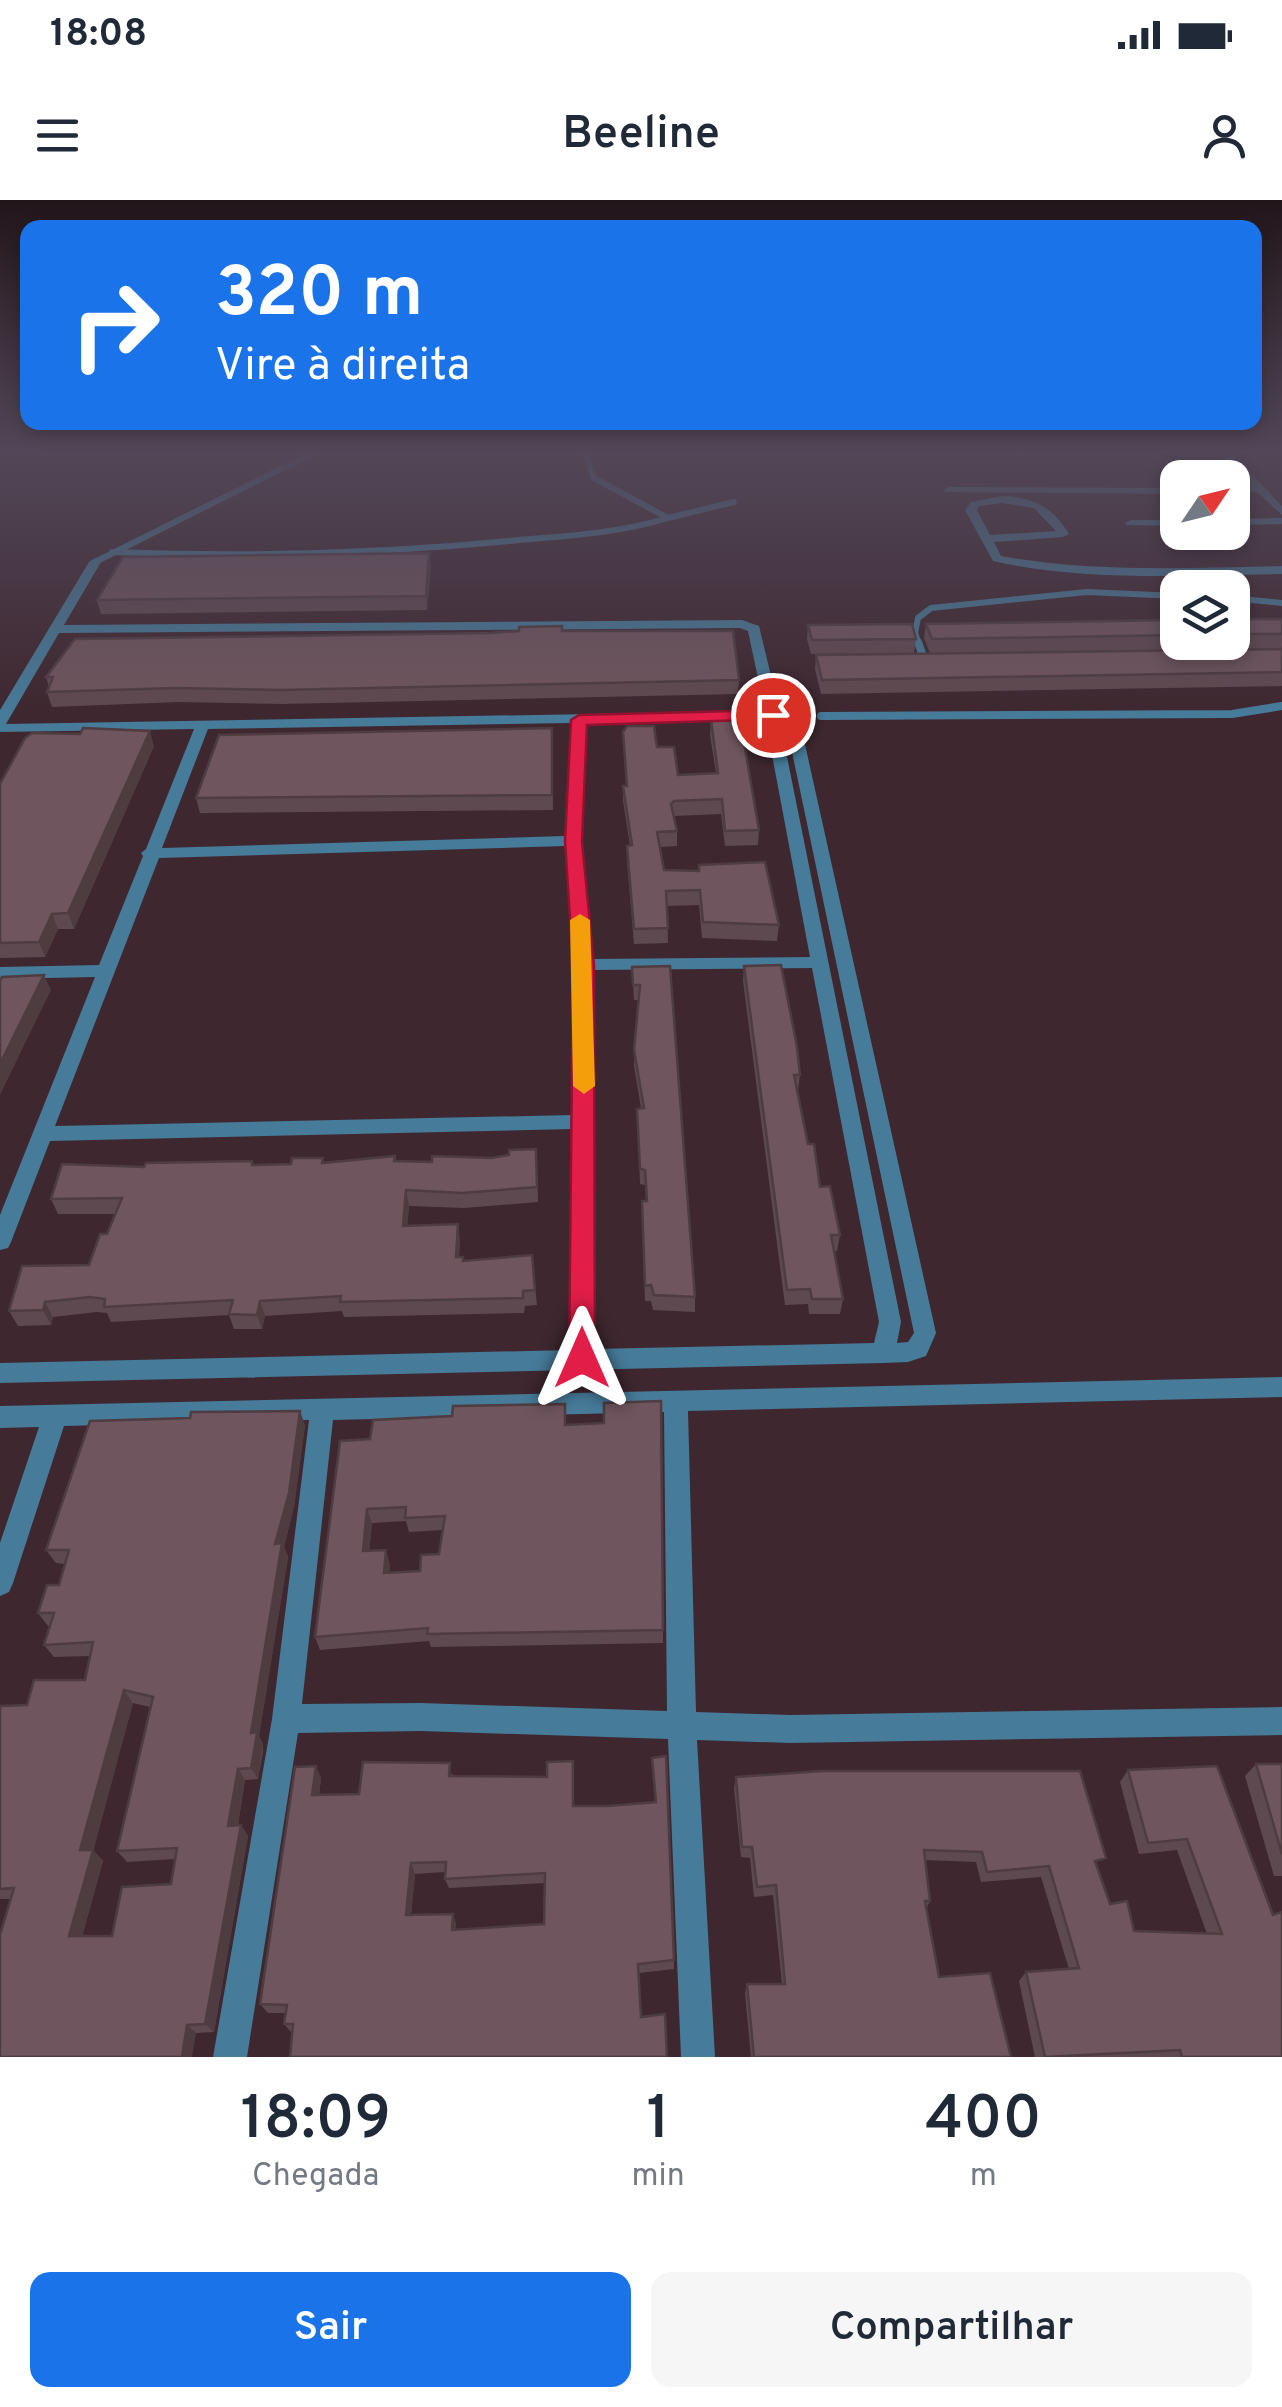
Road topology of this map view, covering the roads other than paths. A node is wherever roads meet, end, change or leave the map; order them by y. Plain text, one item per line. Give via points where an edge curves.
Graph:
1 (135, 541) edge
2 (531, 541) edge
3 (985, 541) edge
4 (112, 552) junction
5 (95, 562) joint
6 (1282, 570) edge
7 (1160, 595) edge
8 (1250, 599) edge
9 (1282, 602) edge
10 (55, 629) junction
11 (924, 659) junction
12 (944, 659) edge
13 (904, 660) edge
14 (1282, 706) edge
15 (820, 716) dead end
16 (775, 717) junction
17 (579, 720) junction
18 (0, 725) edge
19 (202, 726) junction
20 (574, 841) junction
21 (150, 853) junction
22 (820, 962) junction
23 (584, 965) junction
24 (106, 971) junction
25 (0, 974) edge
26 (584, 1122) junction
27 (42, 1134) junction
28 (0, 1242) edge
29 (883, 1353) junction
30 (582, 1358) junction
31 (0, 1374) edge
32 (1282, 1387) edge
33 (676, 1399) junction
34 (322, 1408) junction
35 (0, 1416) edge
36 (54, 1418) junction
37 (0, 1583) edge
38 (286, 1719) junction
39 (1282, 1721) edge
40 (682, 1728) junction
41 (230, 2057) edge
42 (698, 2057) edge

1 - 4 lane
2 - 4 lane via 213,555
3 - 6 street via 997,558 1034,566
4 - 5 lane
5 - 10 street
7 - 11 lane via 1086,592 931,608 918,618 915,633
8 - 9 lane
10 - 16 street via 742,624 754,630
10 - 18 street
11 - 12 lane
11 - 13 lane
14 - 15 lane via 1232,714
16 - 17 street
16 - 22 street
16 - 29 street via 795,731 925,1333 918,1349
17 - 19 street
17 - 20 street
18 - 19 street
19 - 21 street
20 - 21 street
20 - 23 street
21 - 24 street
22 - 23 street
22 - 29 street via 890,1322
23 - 26 street
24 - 25 street
24 - 27 street
26 - 27 street
26 - 30 street
27 - 28 street
29 - 30 street
30 - 31 street
32 - 33 street
33 - 34 street
33 - 40 street
34 - 36 street
34 - 38 street
35 - 36 street
36 - 37 street
38 - 40 street via 421,1717
38 - 41 street
39 - 40 street
40 - 42 street

